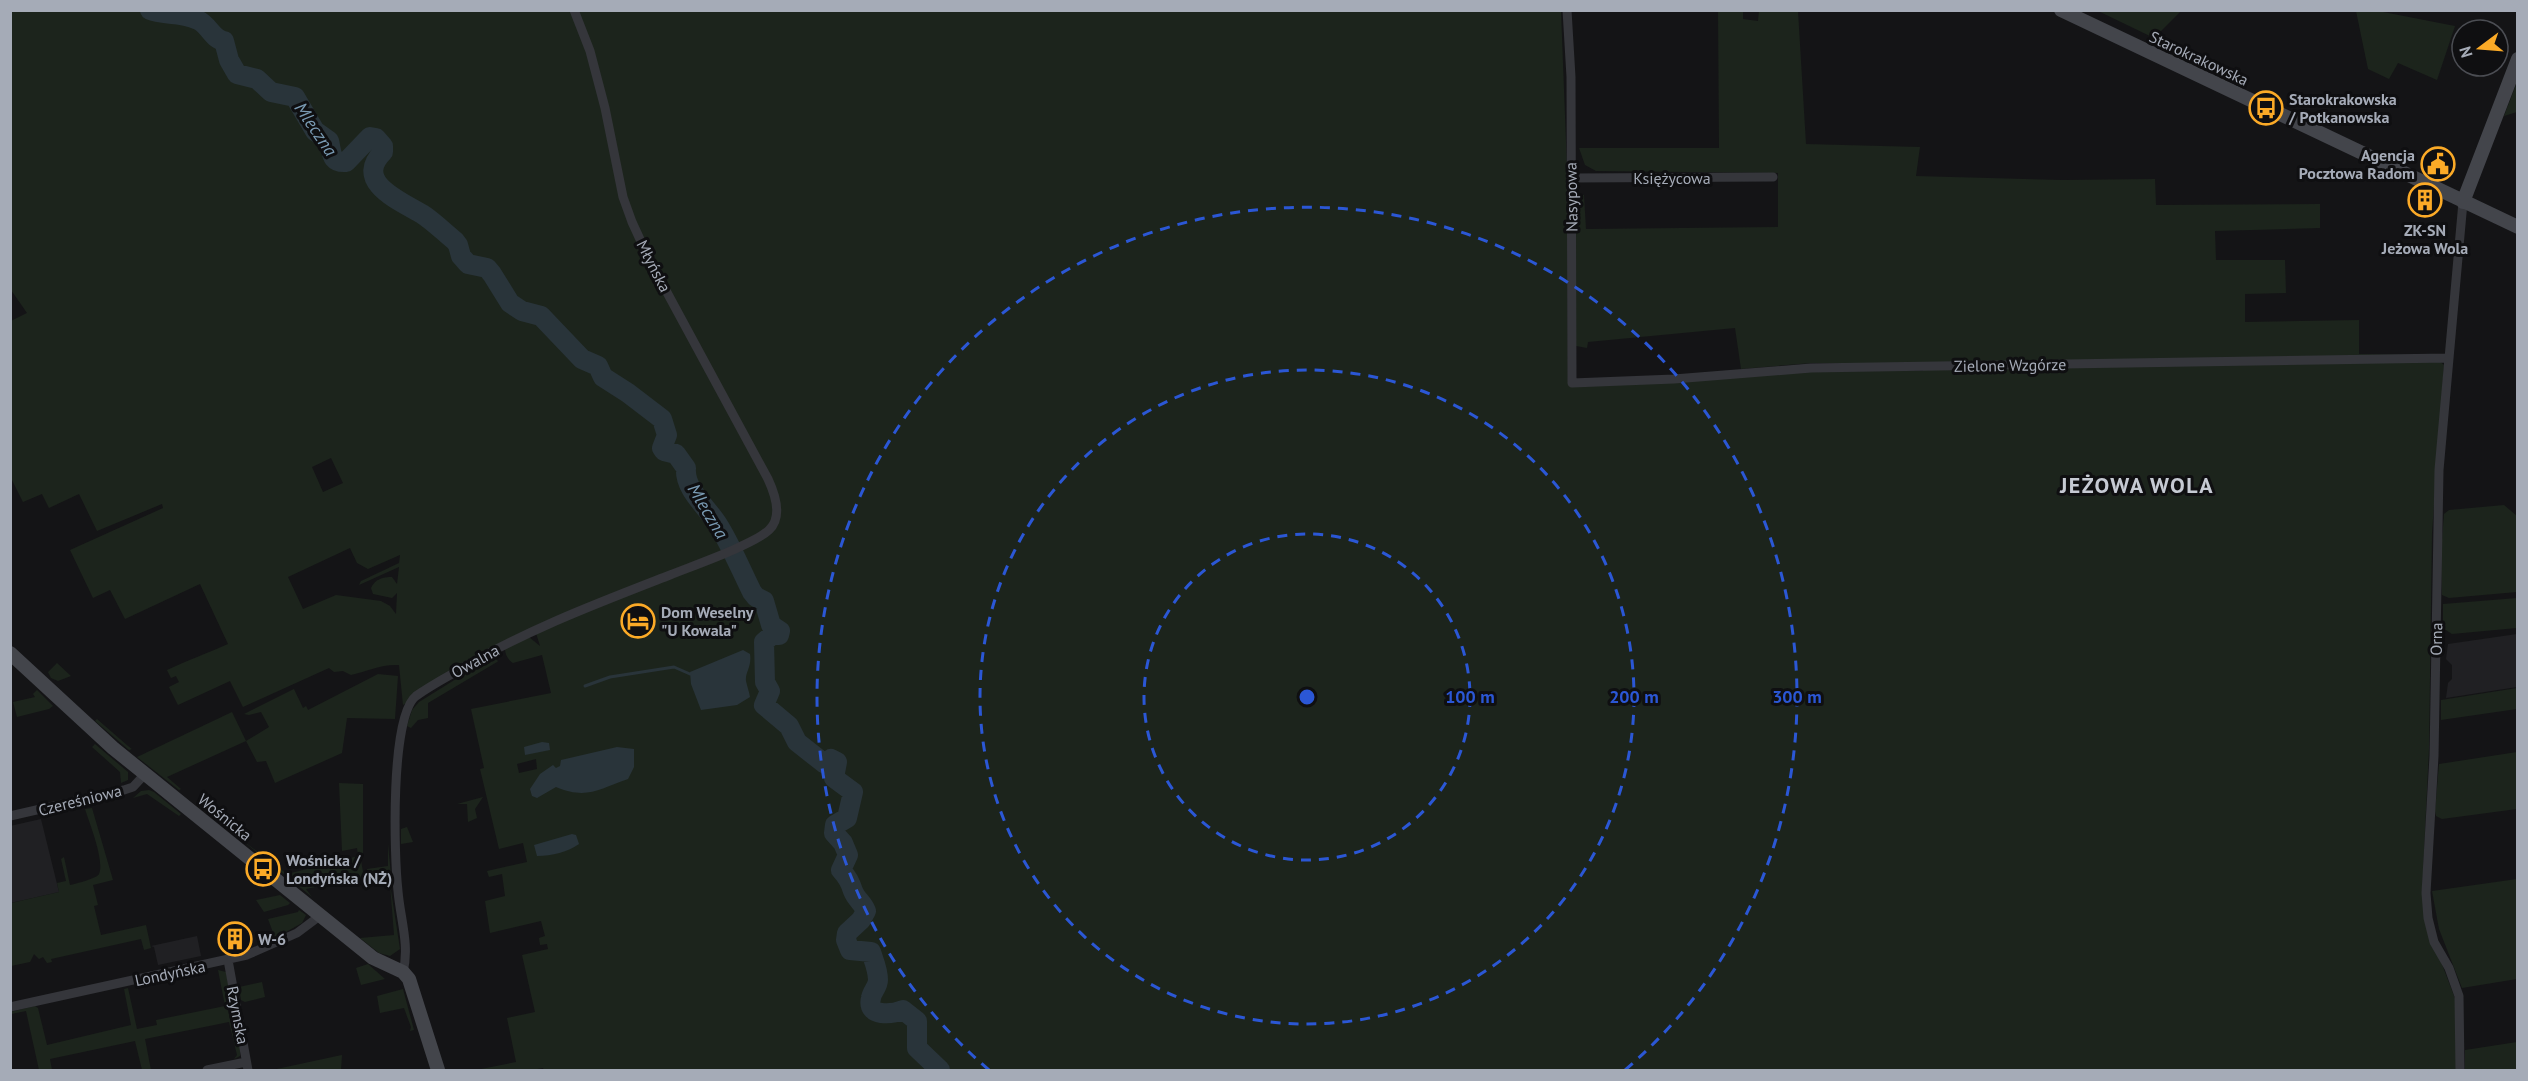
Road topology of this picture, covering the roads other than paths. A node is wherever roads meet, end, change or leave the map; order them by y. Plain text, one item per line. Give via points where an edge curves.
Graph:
1 (574, 10) edge
2 (1567, 10) edge
3 (2061, 10) edge
4 (2517, 59) edge
5 (1773, 177) dead end
6 (1571, 178) junction
7 (2463, 202) junction
8 (2517, 227) edge
9 (2448, 358) junction
10 (1572, 383) joint
11 (777, 505) joint
12 (10, 653) edge
13 (145, 774) junction
14 (10, 816) edge
15 (321, 915) junction
16 (228, 960) junction
17 (403, 972) junction
18 (10, 1007) edge
19 (247, 1066) edge
20 (207, 1071) edge
21 (438, 1071) edge
22 (2460, 1071) edge

1 - 11 street, Młyńska via 590,51 632,222 768,479
2 - 6 street, Nasypowa
3 - 7 street, Starokrakowska
4 - 7 street
5 - 6 street, Księżycowa
6 - 10 street, Nasypowa
7 - 8 street, Starokrakowska
7 - 9 street, Orna
9 - 10 street, Zielone Wzgórze via 1811,368
9 - 22 street, Orna via 2439,470 2434,756 2426,893 2434,942 2459,996
11 - 17 street, Owalna via 768,531 521,636 425,690 408,704 398,758 395,820 406,956
12 - 13 street, Wośnicka via 80,720
13 - 14 street, Czereśniowa via 133,787 124,790
13 - 15 street, Wośnicka
15 - 16 street, Londyńska via 270,946
15 - 17 street, Wośnicka via 373,958
16 - 18 street, Londyńska
16 - 19 street, Rzymska
17 - 21 street
19 - 20 street

